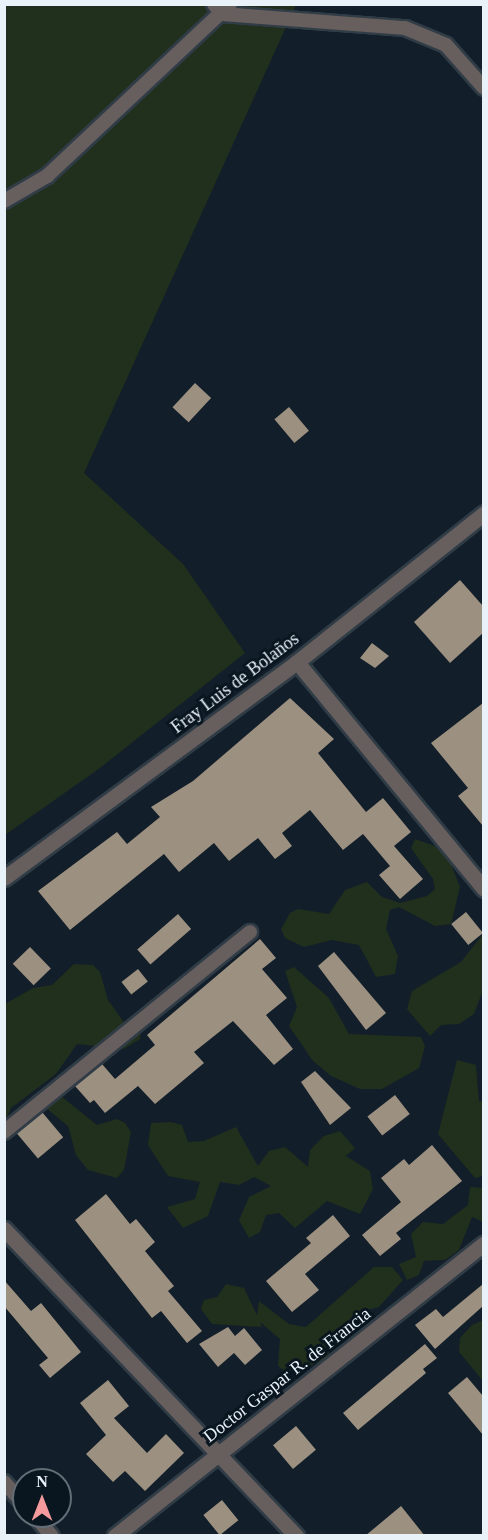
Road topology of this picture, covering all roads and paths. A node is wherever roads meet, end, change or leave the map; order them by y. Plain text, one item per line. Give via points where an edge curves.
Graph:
1 (222, 8) edge
2 (483, 88) edge
3 (4, 201) edge
4 (483, 513) edge
5 (297, 662) junction
6 (4, 878) edge
7 (483, 889) edge
8 (250, 932) dead end
9 (4, 1132) edge
10 (4, 1229) edge
11 (483, 1244) edge
12 (220, 1453) junction
13 (115, 1536) edge
14 (296, 1536) edge

1 - 2 lane via 405,28 446,45
1 - 3 lane via 47,176
4 - 5 street, Fray Luis de Bolaños
5 - 6 street, Fray Luis de Bolaños
5 - 7 street
8 - 9 lane
10 - 12 street
11 - 12 street, Doctor Gaspar R. de Francia
12 - 13 street, Doctor Gaspar R. de Francia
12 - 14 street

